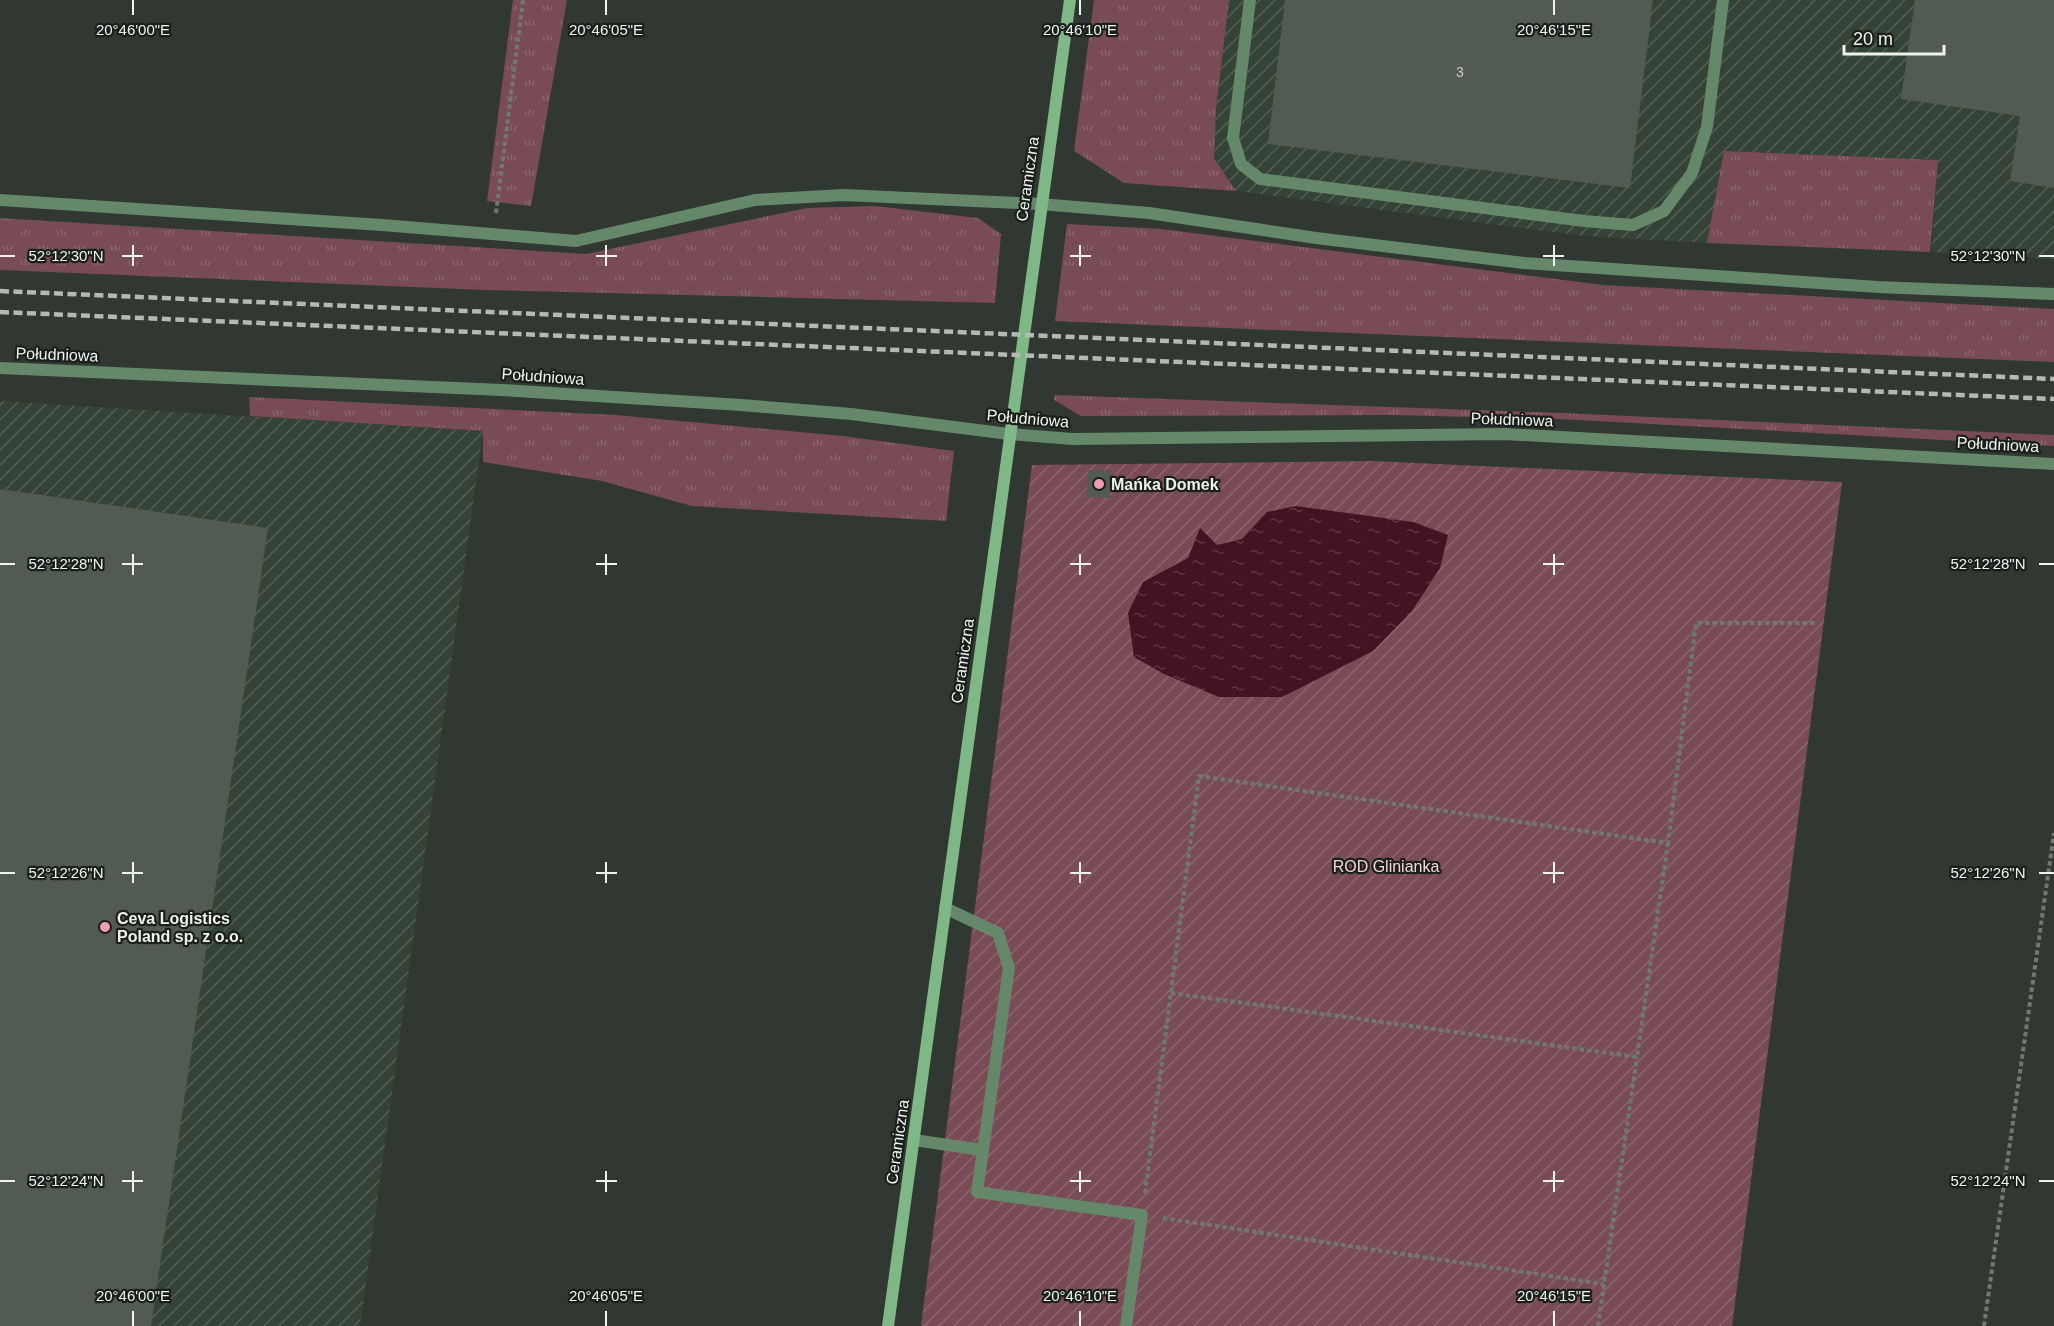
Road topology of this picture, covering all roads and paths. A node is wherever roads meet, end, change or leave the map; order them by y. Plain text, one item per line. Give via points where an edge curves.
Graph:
1 (523, 0) edge
2 (1070, 0) edge
3 (1250, 0) edge
4 (1724, 0) edge
5 (0, 200) edge
6 (1040, 204) junction
7 (494, 235) junction
8 (2054, 294) edge
9 (0, 368) edge
10 (1009, 434) junction
11 (2054, 464) edge
12 (1816, 623) dead end
13 (2054, 833) edge
14 (1668, 843) junction
15 (945, 908) junction
16 (1171, 993) junction
17 (1637, 1057) junction
18 (914, 1140) junction
19 (982, 1150) junction
20 (1142, 1215) junction
21 (1603, 1284) junction
22 (888, 1326) edge
23 (1126, 1326) edge
24 (1598, 1326) edge
25 (1984, 1326) edge

1 - 7 path
2 - 6 main road, Ceramiczna
3 - 4 street via 1233,138 1241,164 1260,179 1633,225 1664,212 1692,173 1707,127
5 - 7 street
6 - 7 street via 833,195 756,200 576,241
6 - 8 street via 1149,213 1524,263 1878,287
6 - 10 main road, Ceramiczna
9 - 10 street, Południowa via 670,400 851,414
10 - 11 street, Południowa via 1072,439 1504,434
10 - 15 main road, Ceramiczna
12 - 14 path via 1696,623
13 - 25 path
14 - 16 path via 1199,776
14 - 17 path
15 - 18 main road, Ceramiczna
15 - 19 street via 998,933 1009,968
16 - 17 path
16 - 20 path
17 - 21 path
18 - 19 street
18 - 22 main road, Ceramiczna
19 - 20 street via 976,1192
20 - 21 path
20 - 23 street
21 - 24 path

